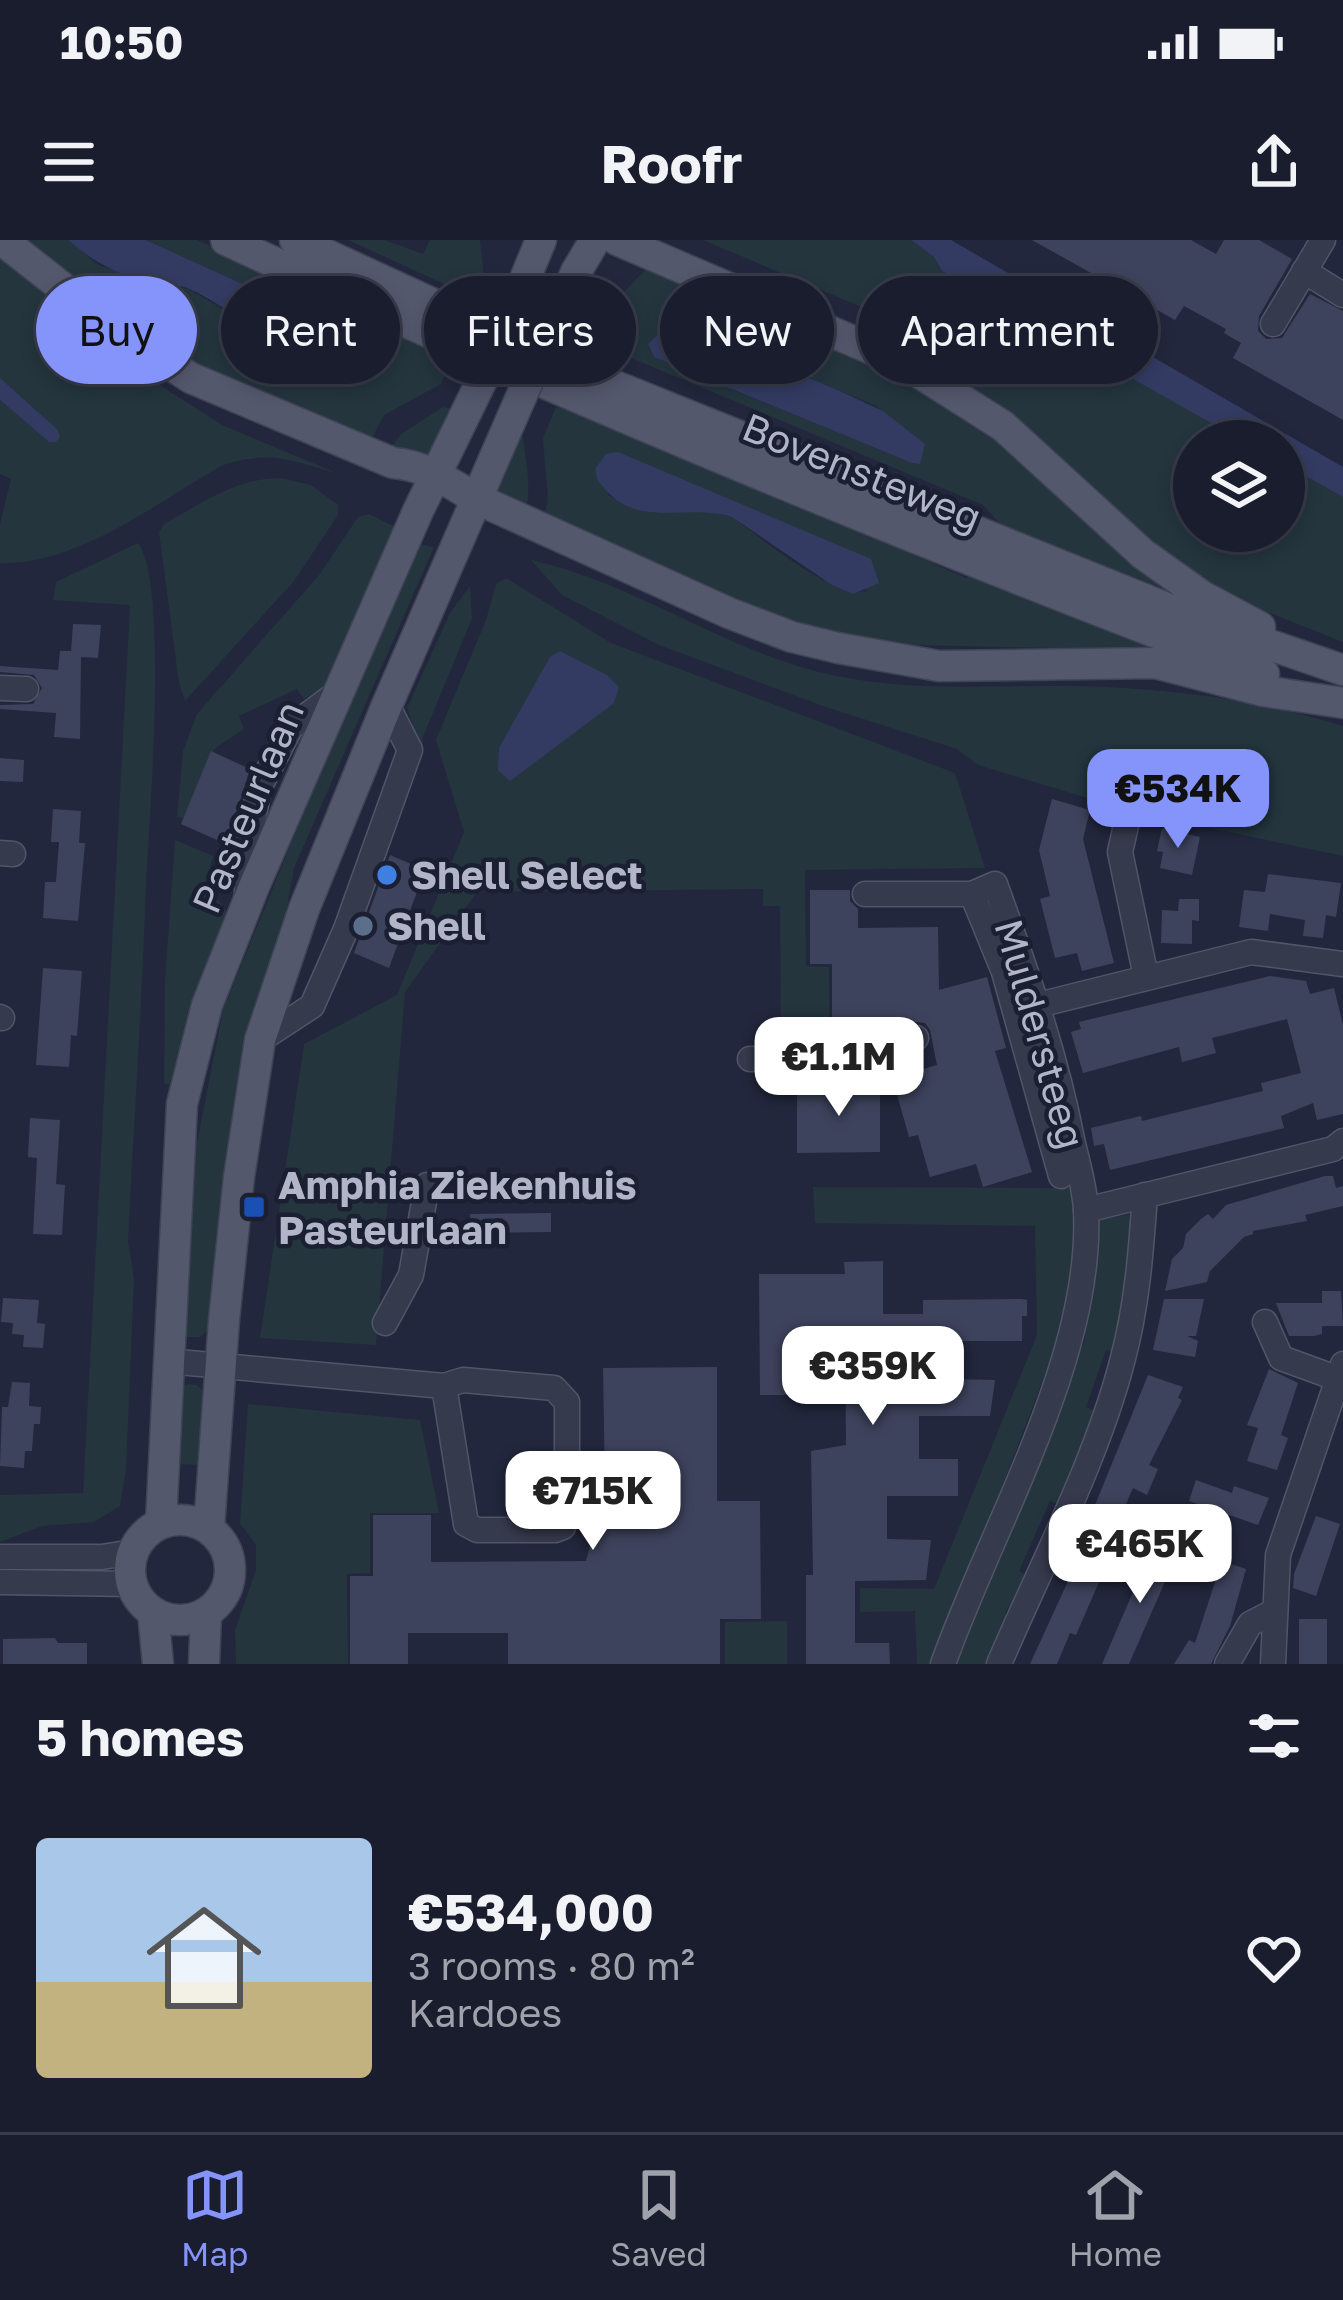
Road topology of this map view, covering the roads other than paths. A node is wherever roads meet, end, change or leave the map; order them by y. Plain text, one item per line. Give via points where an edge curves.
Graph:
1 (2, 240) edge
2 (226, 240) edge
3 (295, 240) edge
4 (541, 240) edge
5 (595, 240) edge
6 (1323, 240) edge
7 (632, 243) edge
8 (1304, 271) junction
9 (1343, 295) edge
10 (1273, 324) dead end
11 (393, 463) junction
12 (439, 476) junction
13 (477, 499) junction
14 (418, 511) junction
15 (528, 522) junction
16 (456, 544) junction
17 (1335, 668) edge
18 (1343, 702) edge
19 (387, 705) junction
20 (1130, 808) dead end
21 (984, 889) junction
22 (865, 894) dead end
23 (1343, 964) edge
24 (1146, 977) junction
25 (1038, 1004) junction
26 (916, 1038) dead end
27 (260, 1040) junction
28 (750, 1059) dead end
29 (1343, 1142) edge
30 (1061, 1176) dead end
31 (420, 1185) dead end
32 (1145, 1195) junction
33 (1086, 1210) junction
34 (1265, 1322) dead end
35 (385, 1323) dead end
36 (167, 1360) junction
37 (219, 1365) junction
38 (1340, 1371) edge
39 (444, 1386) junction
40 (1332, 1426) edge
41 (161, 1523) junction
42 (209, 1528) junction
43 (133, 1552) junction
44 (0, 1557) edge
45 (0, 1582) edge
46 (132, 1584) junction
47 (1275, 1610) junction
48 (153, 1612) junction
49 (206, 1613) junction
50 (158, 1664) edge
51 (204, 1664) edge
52 (943, 1664) edge
53 (999, 1664) edge
54 (1227, 1664) edge
55 (1274, 1664) edge

1 - 11 main road via 191,378
2 - 18 main road, Bovensteweg via 830,501
3 - 17 main road, Bovensteweg via 584,373
4 - 12 main road, Pasteurlaan, bridge
5 - 13 main road, bridge
6 - 8 street
7 - 17 main road via 938,381 1003,426 1143,554
8 - 9 street
8 - 10 street
11 - 12 main road
11 - 14 main road
12 - 13 main road
12 - 14 main road, Pasteurlaan
13 - 15 main road
13 - 16 main road
14 - 36 main road, Pasteurlaan via 207,1004 182,1105
15 - 16 main road via 485,525
15 - 18 main road via 729,614 838,648 939,666 1155,663
16 - 19 main road
19 - 27 main road
19 - 27 street via 410,750 346,929 312,1006
20 - 24 street via 1120,852
21 - 22 street
21 - 25 street, Muldersteeg
21 - 30 street
23 - 24 street via 1251,952
24 - 25 street
25 - 33 street, Muldersteeg
26 - 28 street via 884,1058
27 - 37 main road
29 - 32 street
31 - 35 street
32 - 33 street
32 - 53 street via 1122,1365
33 - 52 street, Muldersteeg via 1071,1336
34 - 38 street via 1281,1358
36 - 37 street
36 - 41 main road, Pasteurlaan
37 - 39 street
37 - 42 main road
38 - 40 street
39 - 39 street via 466,1524 562,1527 564,1396 554,1388 463,1380
40 - 47 street via 1278,1556
41 - 42 main road
41 - 43 main road
42 - 49 main road via 231,1571 219,1603
43 - 44 street
43 - 46 main road
45 - 46 street
46 - 48 main road
47 - 54 street via 1250,1624
47 - 55 street
48 - 49 main road via 170,1619
48 - 50 main road
49 - 51 main road

